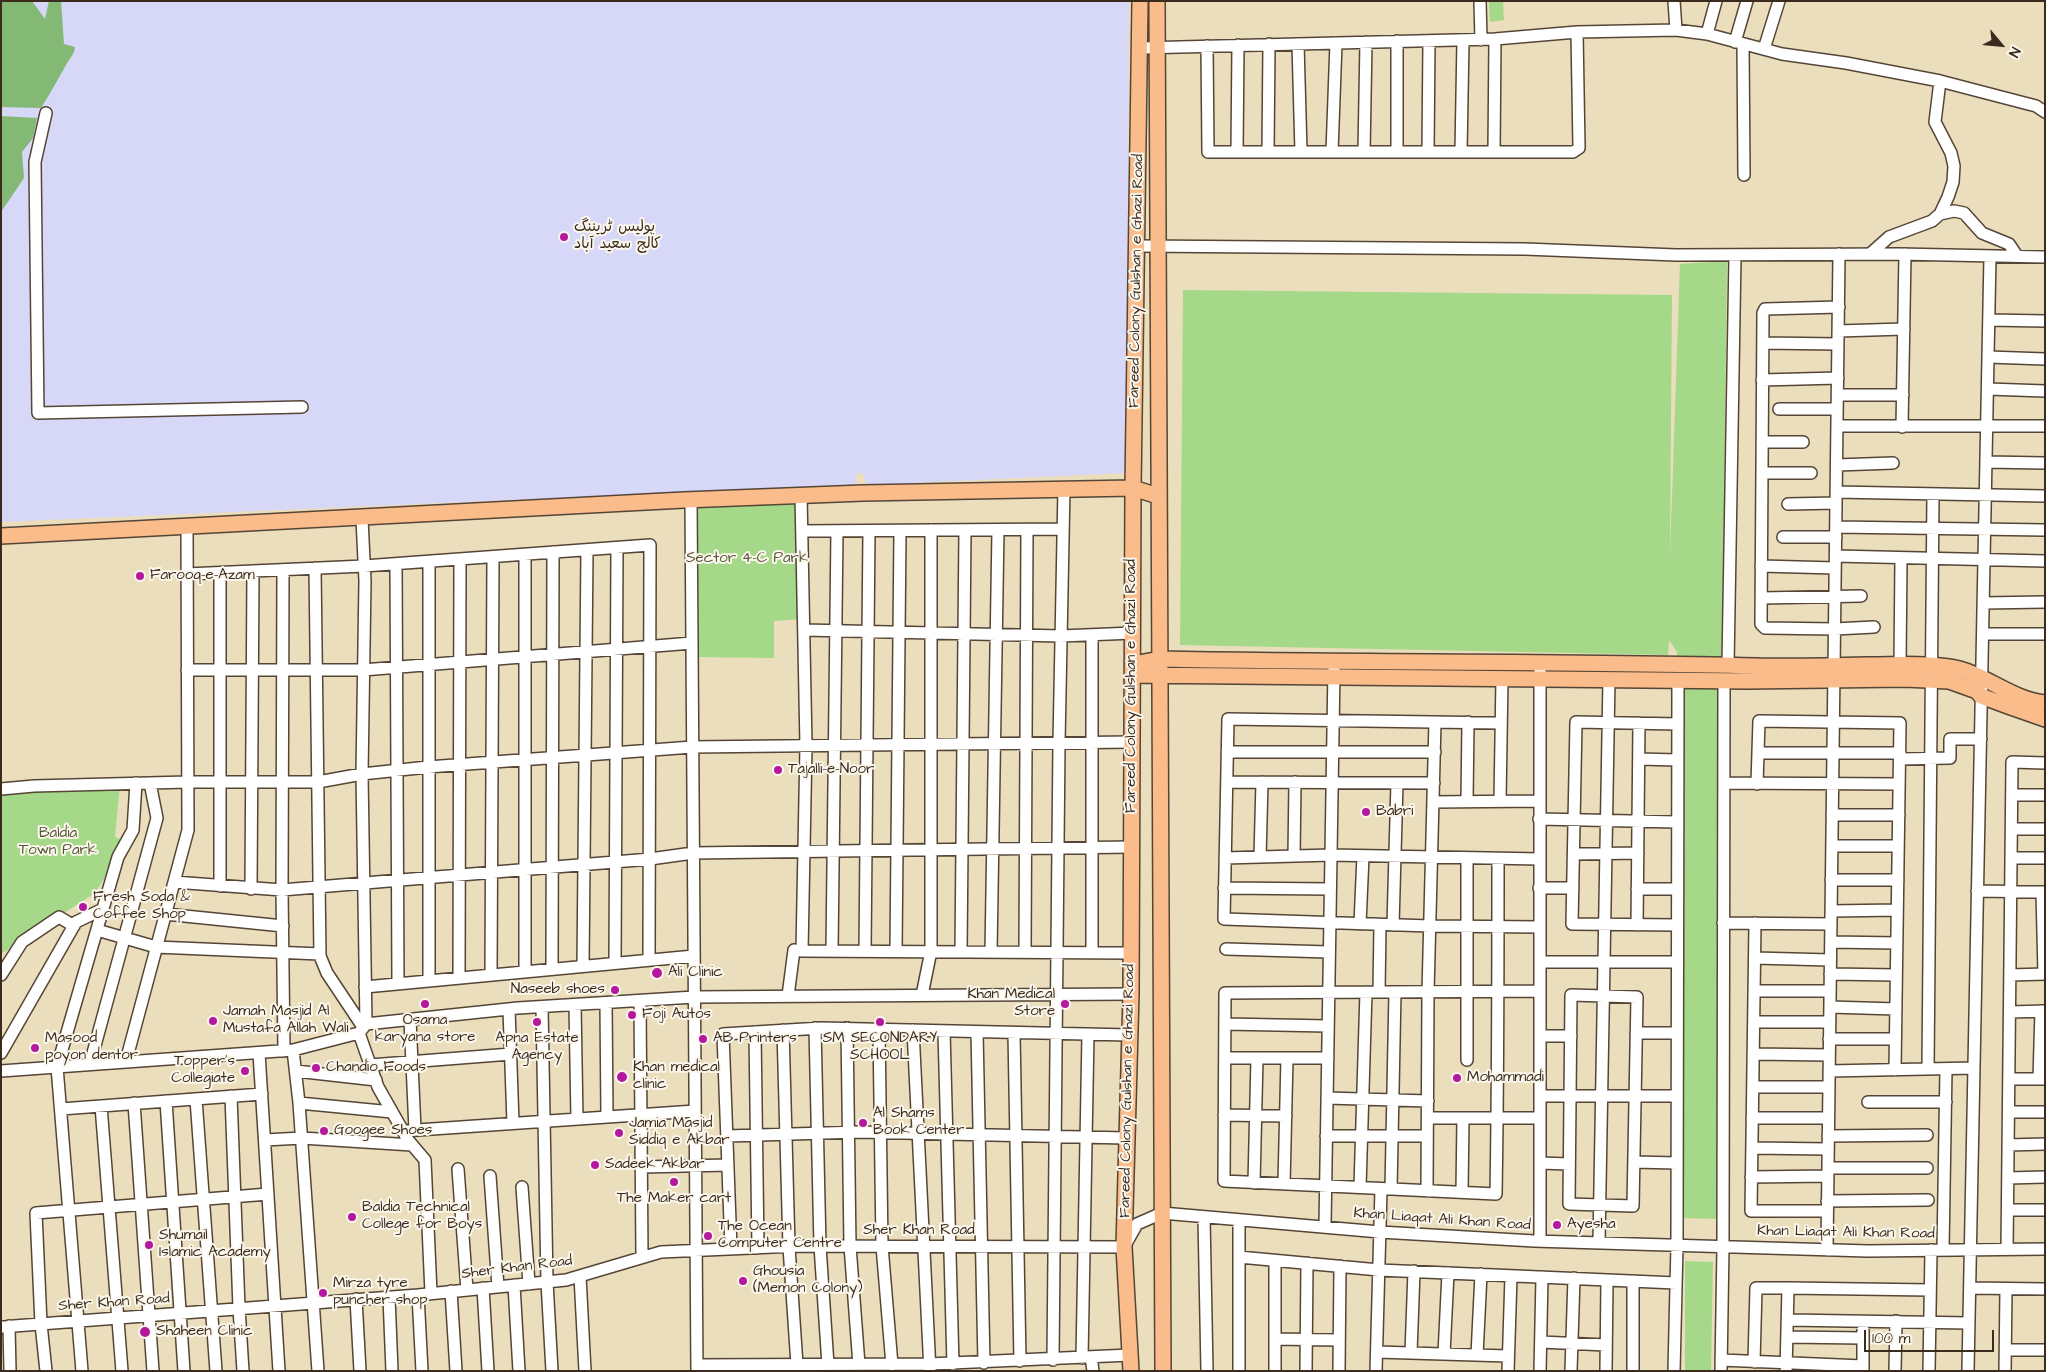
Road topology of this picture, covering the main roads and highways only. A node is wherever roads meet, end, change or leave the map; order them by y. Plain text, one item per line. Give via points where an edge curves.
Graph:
1 (1140, 1) edge
2 (1157, 1) edge
3 (1133, 488) junction
4 (1158, 496) junction
5 (45, 535) junction
6 (1, 536) edge
7 (1, 545) edge
8 (1160, 667) junction
9 (1133, 669) junction
10 (1334, 670) junction
11 (1540, 671) junction
12 (1834, 673) junction
13 (1930, 673) junction
14 (2045, 703) edge
15 (2045, 719) edge
16 (1131, 1371) edge
17 (1163, 1371) edge

1 - 3 main road, Fareed Colony Gulshan e Ghazi Road
2 - 4 main road, Fareed Colony Gulshan e Ghazi Road
3 - 4 main road
3 - 5 main road via 801,495
3 - 9 main road, Fareed Colony Gulshan e Ghazi Road
4 - 8 main road, Fareed Colony Gulshan e Ghazi Road
5 - 6 main road
5 - 7 main road
8 - 9 main road
8 - 10 main road
8 - 17 main road, Fareed Colony Gulshan e Ghazi Road
9 - 16 main road, Fareed Colony Gulshan e Ghazi Road via 1131,994 1124,1247
10 - 11 main road
10 - 11 main road via 1502,678
11 - 12 main road via 1728,665
11 - 12 main road via 1609,679 1724,680
12 - 13 main road
12 - 13 main road via 1900,665
13 - 14 main road via 1970,670 1982,679
13 - 15 main road

